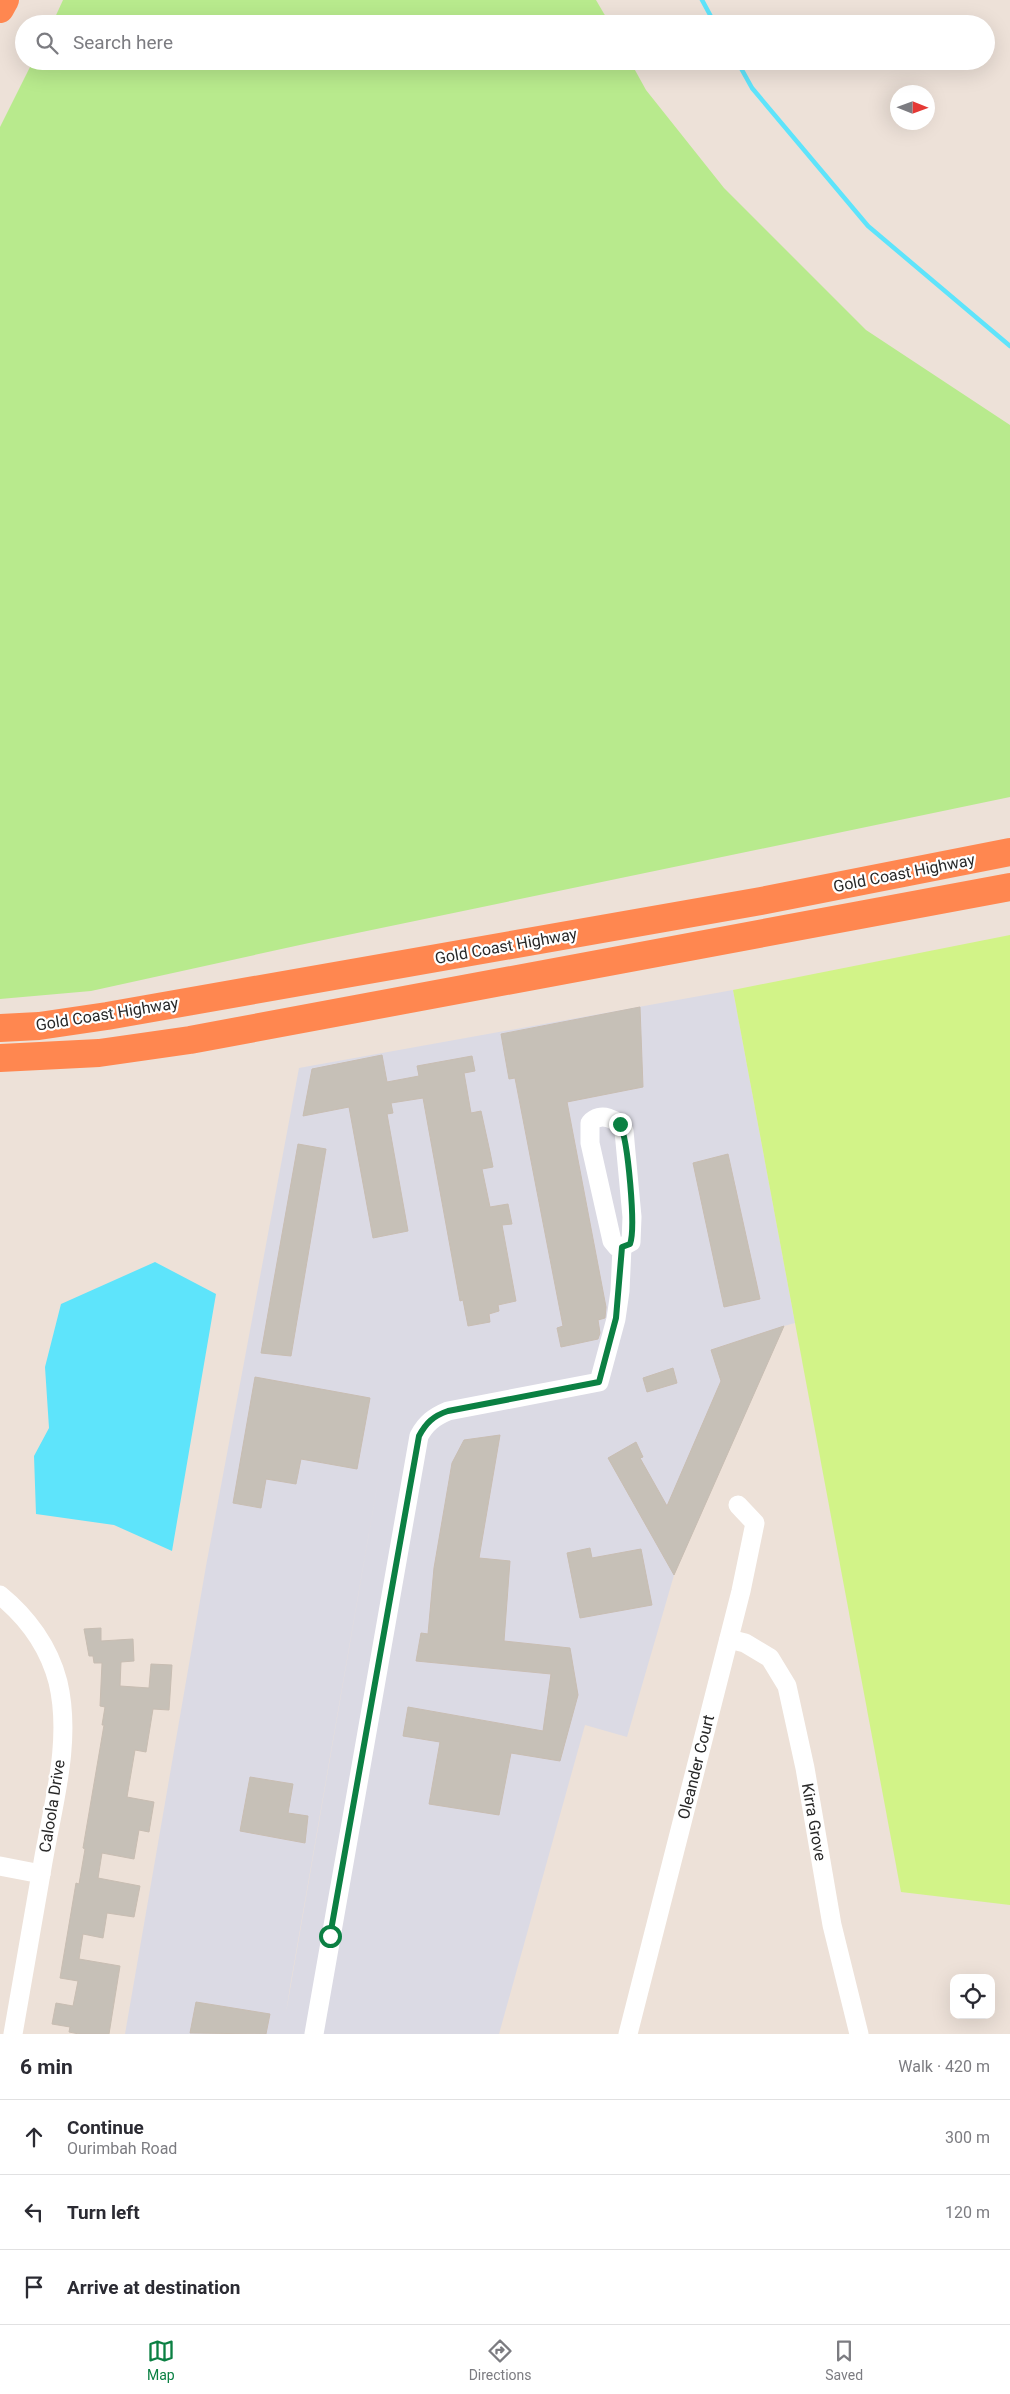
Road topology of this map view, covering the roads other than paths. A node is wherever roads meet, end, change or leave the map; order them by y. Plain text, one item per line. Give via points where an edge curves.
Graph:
1 (5, 0) edge
2 (0, 9) edge
3 (1010, 852) edge
4 (1010, 887) edge
5 (0, 1028) edge
6 (0, 1058) edge
7 (622, 1247) junction
8 (738, 1504) dead end
9 (0, 1594) edge
10 (729, 1639) junction
11 (0, 1866) edge
12 (41, 1874) junction
13 (13, 2034) edge
14 (314, 2034) edge
15 (628, 2034) edge
16 (859, 2034) edge

1 - 2 highway
3 - 5 highway, Gold Coast Highway via 760,901 107,1016
4 - 6 highway, Gold Coast Highway via 190,1040 98,1053
7 - 7 street via 630,1244 632,1232 624,1131 614,1119 598,1118 590,1124 590,1143 612,1241 617,1247
7 - 14 street via 616,1318 599,1382 448,1411 426,1424 419,1436
8 - 10 street, Oleander Court via 755,1523
9 - 12 street, Caloola Drive via 44,1647 58,1682 62,1708 58,1776
10 - 15 street, Oleander Court
10 - 16 street, Kirra Grove via 745,1643 770,1658 787,1686 805,1768 832,1925
11 - 12 street
12 - 13 street, Caloola Drive

